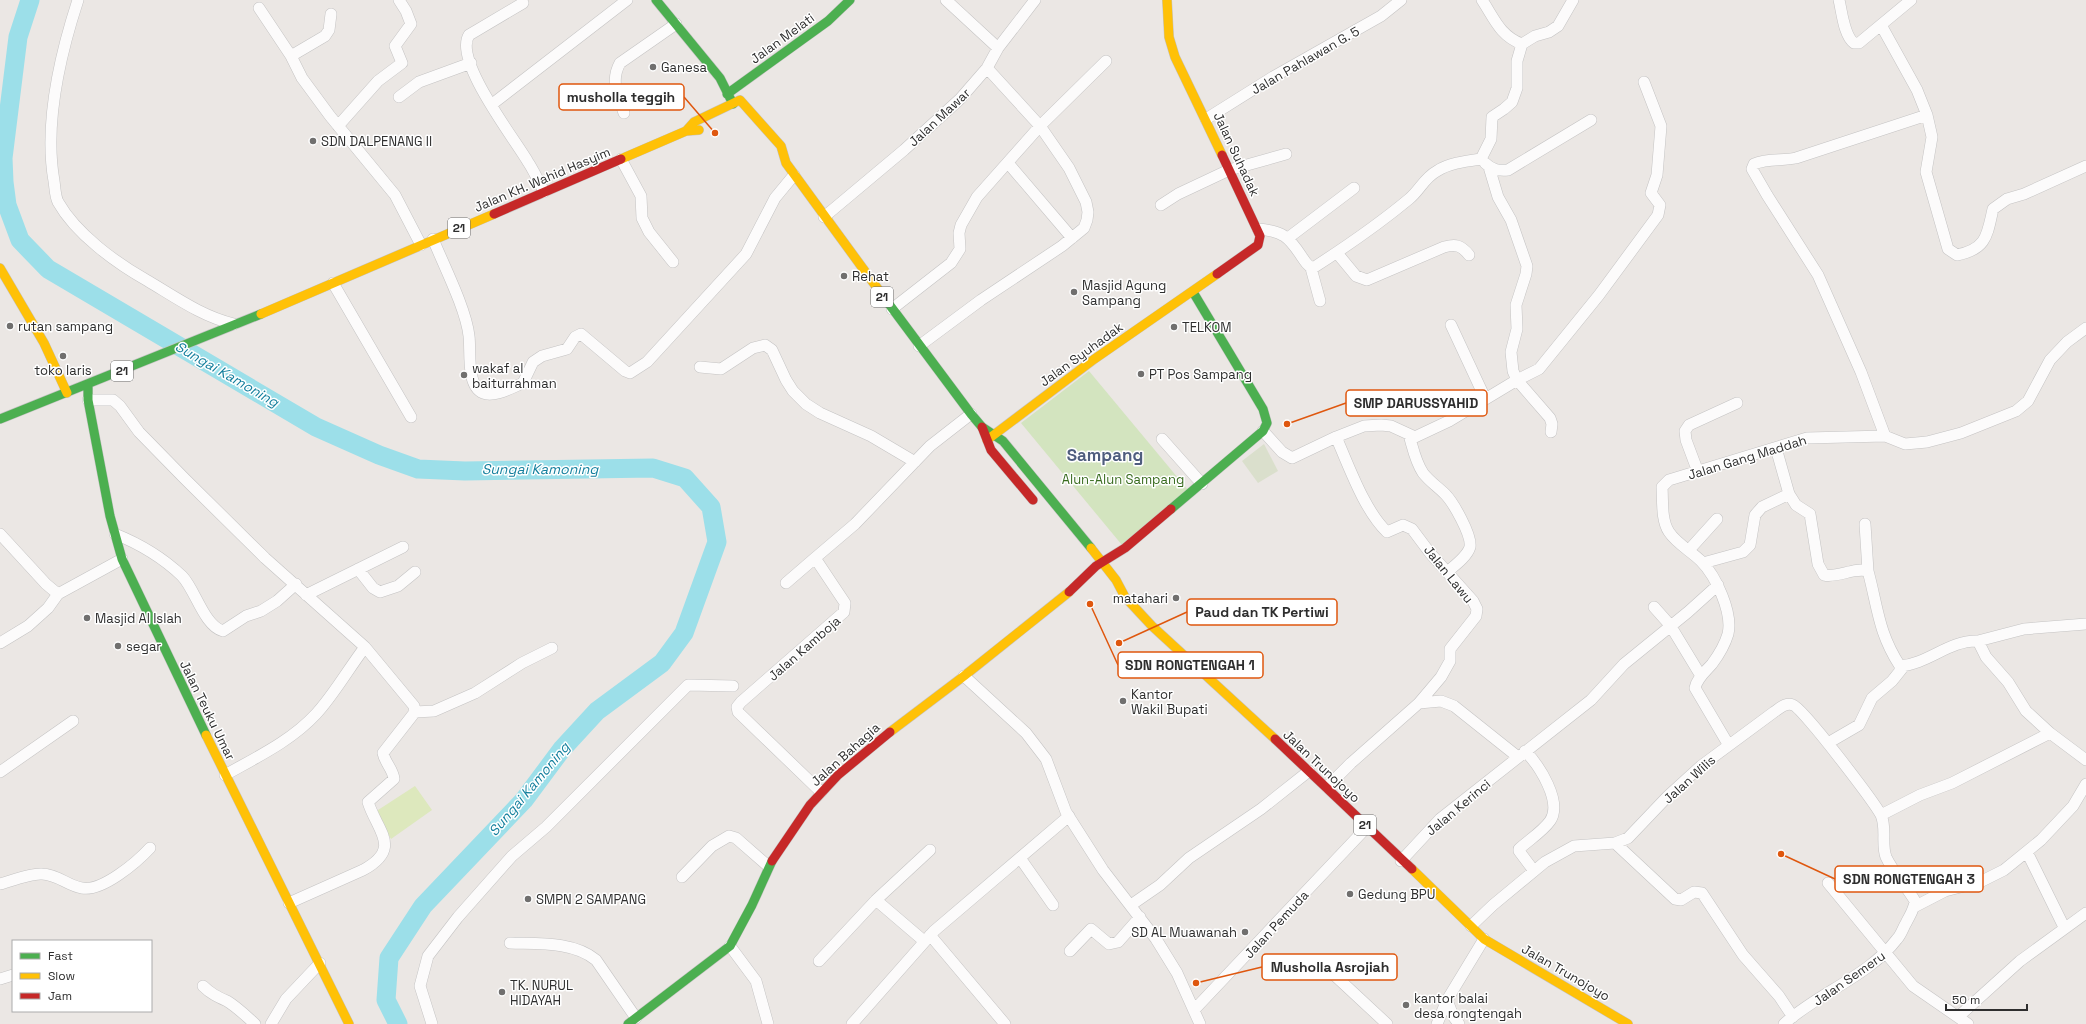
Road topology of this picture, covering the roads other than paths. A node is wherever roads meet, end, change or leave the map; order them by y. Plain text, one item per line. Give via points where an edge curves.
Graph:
1 (78, 0) edge
2 (399, 0) edge
3 (627, 0) edge
4 (656, 0) edge
5 (850, 0) edge
6 (946, 0) edge
7 (1035, 0) edge
8 (1167, 0) edge
9 (1401, 0) edge
10 (1482, 0) edge
11 (1574, 0) edge
12 (1839, 0) edge
13 (1912, 0) edge
14 (523, 3) dead end
15 (259, 8) dead end
16 (331, 14) dead end
17 (676, 24) junction
18 (1881, 25) junction
19 (1522, 44) junction
20 (998, 48) junction
21 (291, 56) junction
22 (1106, 61) dead end
23 (471, 63) junction
24 (987, 68) junction
25 (1644, 82) dead end
26 (730, 92) junction
27 (399, 97) dead end
28 (491, 105) junction
29 (739, 105) junction
30 (624, 113) dead end
31 (1927, 115) junction
32 (1206, 119) junction
33 (1591, 120) dead end
34 (746, 122) dead end
35 (338, 126) junction
36 (1040, 126) junction
37 (686, 131) junction
38 (771, 152) dead end
39 (1286, 154) dead end
40 (621, 159) junction
41 (1481, 159) junction
42 (1008, 163) junction
43 (786, 164) junction
44 (2086, 166) edge
45 (1489, 167) junction
46 (1228, 170) junction
47 (794, 175) junction
48 (1354, 188) dead end
49 (544, 192) junction
50 (1161, 205) dead end
51 (824, 217) junction
52 (1258, 229) junction
53 (1072, 238) junction
54 (1288, 238) junction
55 (433, 239) junction
56 (421, 245) junction
57 (1336, 253) junction
58 (1469, 255) dead end
59 (673, 262) dead end
60 (0, 268) edge
61 (1311, 268) junction
62 (333, 282) junction
63 (1193, 292) junction
64 (1320, 301) dead end
65 (892, 309) junction
66 (234, 325) junction
67 (1451, 325) dead end
68 (2086, 328) edge
69 (919, 346) junction
70 (700, 367) dead end
71 (1517, 380) junction
72 (67, 393) junction
73 (88, 393) junction
74 (1485, 398) junction
75 (1737, 403) dead end
76 (971, 414) junction
77 (411, 416) dead end
78 (0, 419) edge
79 (1263, 431) junction
80 (1551, 432) dead end
81 (1409, 435) junction
82 (1885, 436) junction
83 (991, 437) junction
84 (1336, 437) junction
85 (1162, 439) dead end
86 (1776, 448) junction
87 (915, 462) junction
88 (1698, 472) junction
89 (1202, 484) junction
90 (1789, 494) junction
91 (1038, 506) dead end
92 (1717, 519) dead end
93 (1865, 524) dead end
94 (0, 534) edge
95 (115, 534) junction
96 (404, 547) dead end
97 (1125, 548) junction
98 (1689, 550) junction
99 (815, 558) junction
100 (122, 559) junction
101 (1101, 562) junction
102 (1703, 563) junction
103 (1089, 567) junction
104 (358, 569) junction
105 (1868, 571) junction
106 (415, 572) dead end
107 (1447, 572) junction
108 (1103, 573) junction
109 (786, 583) dead end
110 (296, 584) junction
111 (1718, 585) junction
112 (1109, 587) dead end
113 (1072, 590) junction
114 (58, 594) junction
115 (306, 594) junction
116 (1125, 597) junction
117 (1654, 607) dead end
118 (2086, 624) edge
119 (1670, 625) junction
120 (1978, 641) junction
121 (0, 643) edge
122 (365, 648) junction
123 (552, 648) dead end
124 (1904, 666) junction
125 (964, 676) junction
126 (1701, 676) junction
127 (733, 686) dead end
128 (1418, 703) junction
129 (415, 712) junction
130 (73, 721) dead end
131 (2050, 733) junction
132 (1828, 743) junction
133 (1728, 744) junction
134 (1521, 754) junction
135 (2086, 760) edge
136 (1309, 771) junction
137 (0, 772) edge
138 (225, 775) junction
139 (2086, 784) edge
140 (1327, 787) junction
141 (821, 792) junction
142 (1068, 814) junction
143 (1881, 816) junction
144 (1367, 827) junction
145 (1615, 843) junction
146 (150, 848) dead end
147 (930, 850) dead end
148 (2027, 852) junction
149 (1020, 858) junction
150 (1401, 860) junction
151 (768, 866) junction
152 (1534, 871) junction
153 (682, 878) dead end
154 (1828, 883) dead end
155 (0, 884) edge
156 (876, 900) junction
157 (289, 903) junction
158 (1053, 905) dead end
159 (1131, 905) junction
160 (1914, 907) junction
161 (2086, 913) edge
162 (1140, 917) junction
163 (1471, 926) junction
164 (2064, 927) junction
165 (927, 938) junction
166 (1484, 938) junction
167 (510, 944) dead end
168 (730, 946) junction
169 (1070, 951) dead end
170 (1886, 953) junction
171 (819, 961) dead end
172 (320, 964) junction
173 (1330, 971) dead end
174 (12, 976) edge
175 (0, 979) edge
176 (203, 986) dead end
177 (1447, 1000) junction
178 (1194, 1010) junction
179 (1793, 1017) junction
180 (1958, 1017) junction
181 (632, 1021) edge
182 (255, 1024) edge
183 (270, 1024) edge
184 (349, 1024) edge
185 (432, 1024) edge
186 (768, 1024) edge
187 (852, 1024) edge
188 (1005, 1024) edge
189 (1200, 1024) edge
190 (1387, 1024) edge
191 (1437, 1024) edge
192 (1459, 1024) edge
193 (1628, 1024) edge
194 (1784, 1024) edge
195 (1968, 1024) edge

1 - 66 street via 70,25 51,115 51,163 58,200 72,222 123,267 191,306
2 - 35 street via 411,24 395,46 402,63 378,81
3 - 28 street
4 - 17 main road
5 - 26 main road, Jalan Melati via 828,21
6 - 20 street
7 - 20 street, Jalan Mawar
8 - 32 main road, Jalan Suhadak via 1174,56
9 - 32 street, Jalan Pahlawan G. 5 via 1381,16 1273,77
10 - 19 street via 1504,34
11 - 19 street via 1558,26
12 - 18 street via 1850,41 1854,44 1859,43
13 - 18 street
14 - 23 street via 469,35 465,47
15 - 21 street
16 - 21 street via 329,30 325,36
17 - 26 main road
17 - 30 street via 620,63 615,71 614,83
18 - 31 street via 1917,90
19 - 41 street via 1518,61 1517,88 1512,102 1492,117 1491,139
20 - 24 street, Jalan Mawar
21 - 35 street via 302,78
22 - 36 street
23 - 27 street via 432,75
23 - 28 street via 481,90
24 - 36 street
24 - 51 street, Jalan Mawar via 960,99
25 - 71 street via 1661,126 1657,175 1651,193 1660,205 1658,215 1599,295 1539,369
26 - 29 main road
28 - 49 street via 528,161
29 - 34 main road
29 - 37 main road, Jalan KH. Wahid Hasyim / 21 via 694,122
29 - 37 main road, Jalan KH. Wahid Hasyim / 21 via 697,131
29 - 43 main road, 21 via 781,146
31 - 44 street via 1932,137 1926,172 1948,248 1957,255 1981,245 1987,236 1993,209 2007,199
31 - 82 street via 1796,158 1760,161 1754,164 1752,169 1818,275 1861,372
32 - 46 main road, Jalan Suhadak
33 - 45 street via 1508,170 1500,171
35 - 56 street via 396,195
36 - 42 street
36 - 53 street via 1069,168 1086,202 1088,212 1084,228
37 - 40 main road, Jalan KH. Wahid Hasyim / 21
38 - 43 main road, 21
39 - 46 street
40 - 49 main road, Jalan KH. Wahid Hasyim / 21
40 - 59 street via 641,196 642,218 649,232
41 - 45 street
41 - 57 street via 1457,163 1438,170 1423,181 1406,202 1367,233
42 - 53 street
42 - 65 street via 977,197 959,233 960,249 955,258
43 - 47 main road, 21
45 - 71 street via 1498,197 1511,220 1527,266 1516,305 1517,329 1511,352
46 - 50 street
46 - 52 main road, Jalan Suhadak
47 - 51 main road, 21
47 - 55 street via 775,198 746,254 647,362 630,374 581,334 575,337 567,349 542,356 533,362 523,383 493,394 484,394 476,389 472,378 466,320
48 - 54 street
49 - 55 main road, Jalan KH. Wahid Hasyim / 21
51 - 65 main road, 21
52 - 54 street via 1283,233
52 - 63 main road via 1258,245
53 - 69 street
54 - 61 street
55 - 56 main road, Jalan KH. Wahid Hasyim / 21
56 - 62 main road, Jalan KH. Wahid Hasyim / 21
57 - 58 street via 1356,276 1367,280 1456,244
57 - 61 street
60 - 72 main road via 44,343
61 - 64 street
62 - 66 main road, Jalan KH. Wahid Hasyim / 21
62 - 77 street
63 - 79 main road via 1262,409 1267,423
63 - 83 main road, Jalan Syuhadak via 1093,360
65 - 69 main road, 21
66 - 73 main road, 21 via 156,356
67 - 74 street
68 - 82 street, Jalan Gang Maddah via 2067,342 2050,360 2028,401 2016,411 1961,433 1927,442 1904,444
69 - 76 main road, 21
70 - 87 street via 721,369 753,348 764,345 772,350 786,380 806,404 871,436
71 - 74 street
71 - 80 street via 1550,418
72 - 73 main road, 21
72 - 78 main road, 21
73 - 95 main road, Jalan Teuku Umar
73 - 110 street via 113,400 120,406 139,432 185,479 265,558
74 - 81 street via 1427,433 1415,437
75 - 88 street via 1690,425 1684,431
76 - 83 main road, 21
76 - 87 street via 930,446
79 - 84 street via 1282,452 1292,458
79 - 89 main road
81 - 84 street via 1391,426 1381,425 1364,426
81 - 107 street via 1416,462 1424,474 1446,494 1469,539 1470,546 1466,553
82 - 86 street, Jalan Gang Maddah via 1807,438
83 - 91 main road, 21 via 991,450
83 - 101 main road, 21 via 1003,441
84 - 107 street, Jalan Lawu via 1379,525 1387,532 1403,525 1408,526
85 - 89 street
86 - 88 street, Jalan Gang Maddah
86 - 90 street
87 - 99 street via 855,524
88 - 98 street, Jalan Gang Maddah via 1669,480 1662,487 1665,522 1669,532
89 - 97 main road
90 - 102 street via 1762,507 1755,515 1750,545 1743,552
90 - 105 street via 1796,505 1810,514 1818,564 1824,575 1834,577 1845,572
92 - 98 street
93 - 105 street
94 - 114 street
95 - 100 main road, Jalan Teuku Umar
95 - 110 street via 160,556 184,577 209,620 219,630 223,631 246,616 261,611
96 - 104 street
97 - 101 main road
97 - 108 main road via 1119,559
98 - 102 street, Jalan Gang Maddah
99 - 109 street
99 - 141 street, Jalan Kamboja via 845,603 844,612 741,702 737,710
100 - 114 street
100 - 138 main road, Jalan Teuku Umar
101 - 103 main road
101 - 108 main road, 21
102 - 111 street, Jalan Gang Maddah
103 - 108 main road, 21
103 - 113 main road
104 - 106 street via 380,592 398,586
104 - 115 street
105 - 124 street via 1888,648 1900,666
107 - 128 street, Jalan Lawu via 1473,601 1477,609 1476,616 1450,648 1450,661 1441,677
108 - 113 main road via 1091,583
108 - 116 main road, 21 via 1116,580
110 - 115 street
111 - 119 street, Jalan Kerinci
111 - 126 street, Jalan Gang Maddah via 1729,615 1728,634 1713,662
112 - 116 main road, 21
113 - 125 main road, Jalan Bahagia
114 - 121 street via 48,608 28,626
115 - 122 street
116 - 136 main road, Jalan Trunojoyo / 21 via 1152,626
117 - 119 street
118 - 120 street via 2024,629
119 - 126 street
119 - 134 street, Jalan Kerinci via 1624,664 1591,700 1547,734 1536,746
120 - 124 street via 1954,645
120 - 131 street via 1986,657 2008,682 2026,711
122 - 129 street via 411,701
122 - 138 street via 317,713 300,730
123 - 129 street via 522,663 468,697 434,711
124 - 132 street via 1892,681 1872,698 1859,725
125 - 141 main road, Jalan Bahagia via 873,744
125 - 142 street via 1026,733 1046,759
126 - 133 street, Jalan Gang Maddah via 1696,681 1695,688
127 - 185 street via 688,685 546,827 512,856 458,917 428,956 420,986
128 - 134 street via 1441,701 1454,706
128 - 140 street, Jalan Lawu
129 - 157 street via 383,753 384,761 394,779 368,802 386,838 385,848 379,858 363,870
130 - 137 street
131 - 135 street
131 - 143 street via 1952,784 1920,796
132 - 133 street, Jalan Wilis via 1800,709 1786,704
132 - 143 street, Jalan Wilis
133 - 145 street, Jalan Wilis via 1686,779 1628,838
134 - 150 street, Jalan Kerinci via 1440,820
134 - 152 street via 1536,765 1554,803 1550,822 1519,848
136 - 140 main road, Jalan Trunojoyo / 21
136 - 159 street via 1261,809 1189,858 1160,885
138 - 157 main road, Jalan Teuku Umar
139 - 148 street via 2074,806
140 - 144 main road, Jalan Trunojoyo / 21
141 - 151 main road, Jalan Bahagia via 794,826
142 - 149 street
142 - 159 street via 1103,870
143 - 160 street via 1886,857 1915,901
144 - 150 main road, Jalan Trunojoyo / 21
144 - 178 street, Jalan Pemuda
145 - 152 street, Jalan Wilis via 1574,846
145 - 179 street via 1675,899 1681,900 1694,892 1702,893 1743,955 1779,996
146 - 155 street via 120,874 105,883 83,889 57,877 41,874
147 - 156 street
148 - 160 street via 2004,870 1980,882 1945,891
148 - 164 street
149 - 158 street
149 - 165 street
150 - 163 main road, Jalan Trunojoyo / 21
151 - 153 street via 736,838 729,836 712,846
151 - 168 main road, Jalan Bahagia via 752,905
152 - 163 street, Jalan Wilis
154 - 170 street
156 - 165 street
156 - 171 street
157 - 172 main road, Jalan Teuku Umar
159 - 162 street
160 - 170 street, Jalan Semeru via 1899,938
161 - 164 street
162 - 169 street via 1116,943 1109,944 1091,929
162 - 178 street via 1177,973
163 - 166 main road, Jalan Trunojoyo / 21
164 - 180 street via 2020,961
165 - 187 street
165 - 188 street
166 - 177 street
166 - 193 main road, Jalan Trunojoyo / 21
167 - 181 street via 562,946 591,956 596,960
168 - 181 main road, Jalan Bahagia
168 - 186 street via 756,981
170 - 179 street, Jalan Semeru via 1868,968
170 - 180 street via 1913,986
172 - 183 street via 286,999
172 - 184 main road, Jalan Teuku Umar
173 - 190 street
174 - 175 street
176 - 182 street
177 - 191 street
177 - 192 street
178 - 189 street
179 - 194 street, Jalan Semeru
180 - 195 street

